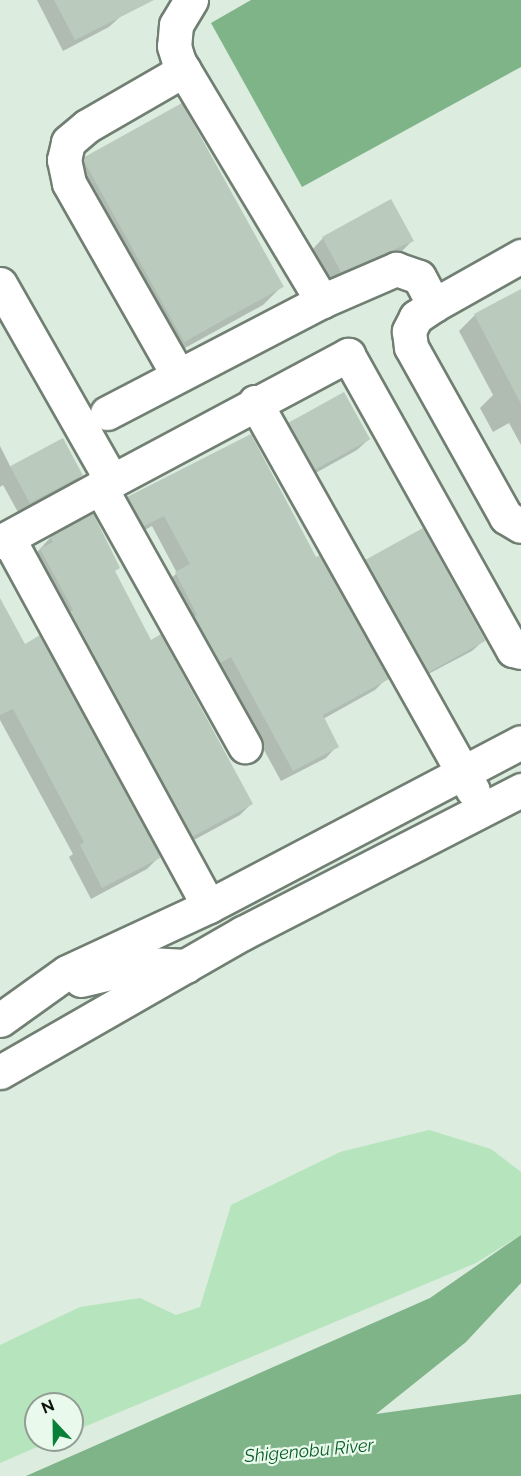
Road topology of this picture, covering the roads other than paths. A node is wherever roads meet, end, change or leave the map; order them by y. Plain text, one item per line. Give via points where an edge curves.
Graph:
1 (191, 0) edge
2 (184, 70) junction
3 (521, 256) edge
4 (0, 284) edge
5 (322, 301) junction
6 (434, 305) junction
7 (178, 375) junction
8 (255, 402) junction
9 (107, 413) dead end
10 (106, 484) junction
11 (521, 526) edge
12 (4, 540) edge
13 (521, 652) edge
14 (521, 742) edge
15 (245, 746) dead end
16 (464, 772) junction
17 (521, 790) edge
18 (484, 810) junction
19 (209, 906) junction
20 (186, 966) junction
21 (37, 991) junction
22 (0, 998) edge
23 (0, 1020) edge
24 (0, 1072) edge

1 - 2 street via 176,25 174,46
2 - 5 street
2 - 7 street via 87,126 68,142 64,160 69,183
3 - 6 street
4 - 10 street
5 - 6 street via 396,269 419,278
5 - 7 street
6 - 11 street via 416,316 409,331 411,347 506,517
7 - 9 street
8 - 10 street
8 - 13 street via 348,354 513,650
8 - 16 street
10 - 12 street
10 - 15 street
12 - 19 street
14 - 16 street
16 - 18 street
16 - 19 street
17 - 18 street
18 - 20 street
19 - 21 street via 94,958
20 - 21 street via 148,964
20 - 24 street
21 - 22 street
21 - 23 street

